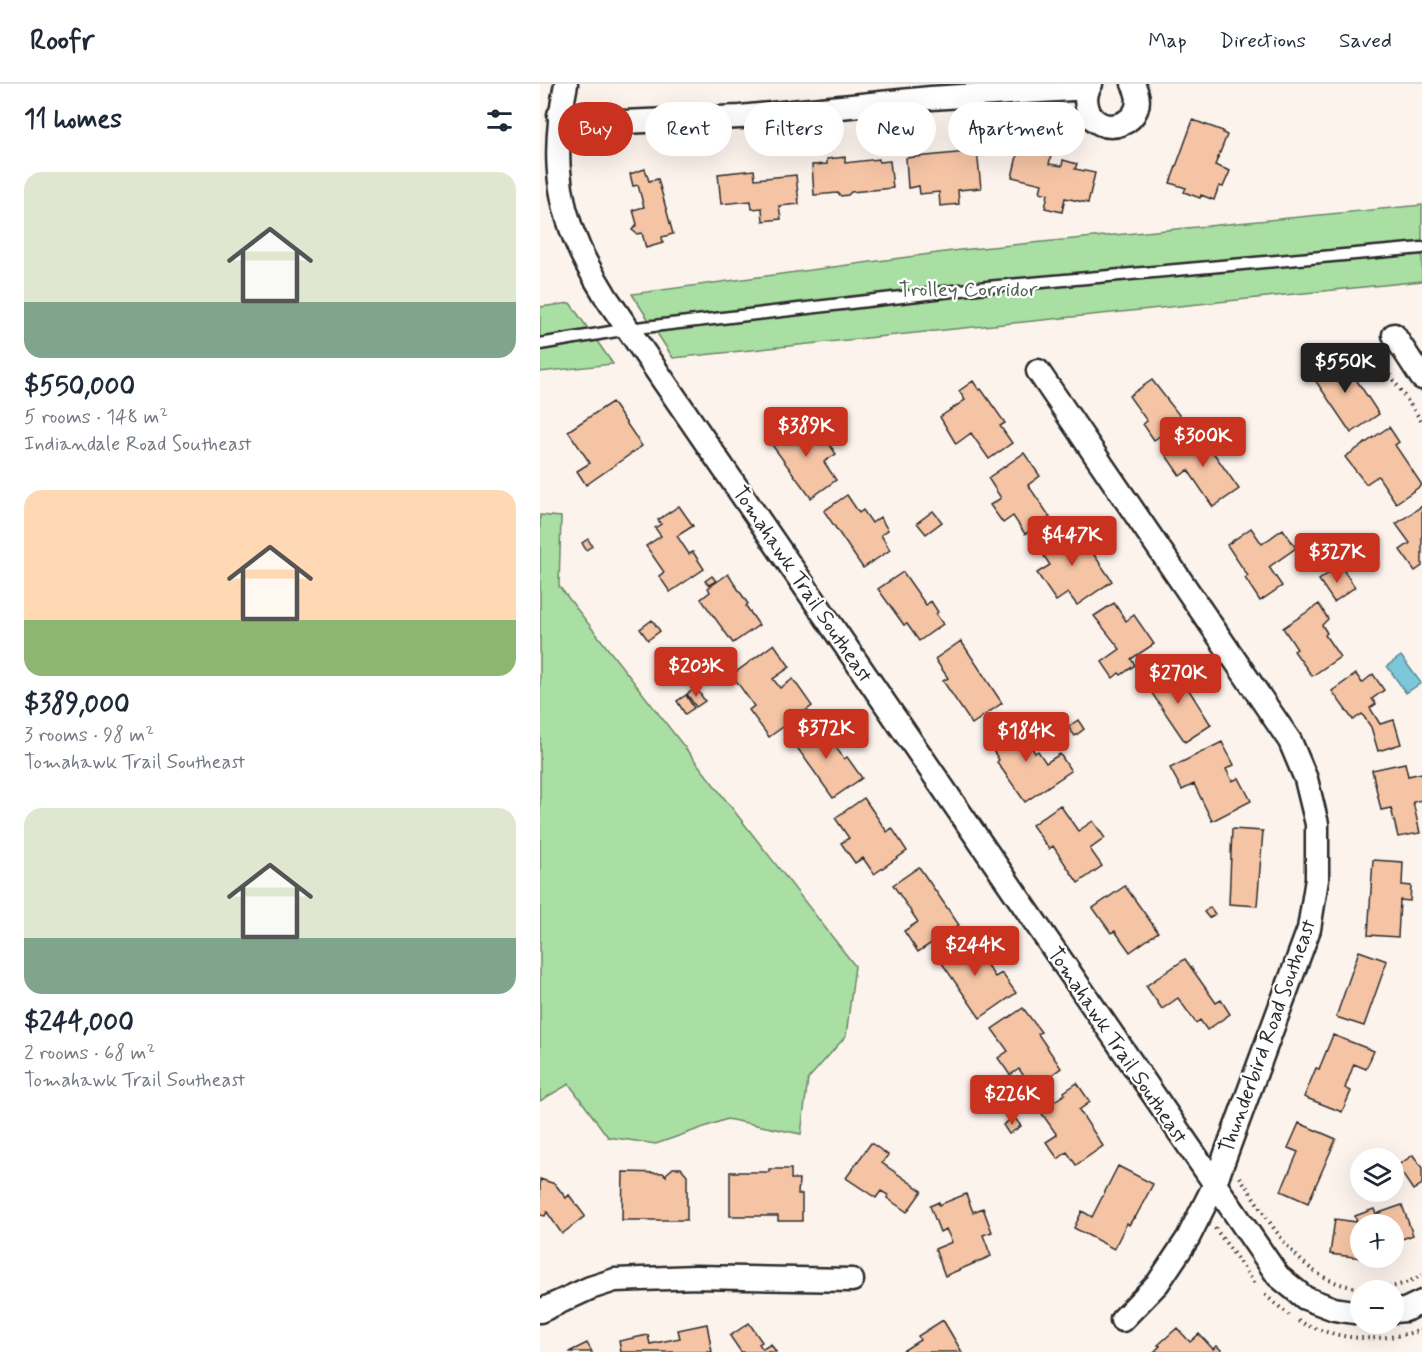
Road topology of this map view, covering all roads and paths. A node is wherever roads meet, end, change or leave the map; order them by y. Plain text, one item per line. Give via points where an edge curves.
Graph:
1 (566, 84) edge
2 (1133, 84) edge
3 (1090, 86) edge
4 (931, 91) edge
5 (562, 102) edge
6 (633, 122) edge
7 (558, 127) edge
8 (1422, 248) edge
9 (628, 329) junction
10 (1394, 335) dead end
11 (540, 344) edge
12 (1372, 350) dead end
13 (1038, 371) dead end
14 (1422, 378) edge
15 (1422, 422) edge
16 (1239, 1176) dead end
17 (1214, 1186) junction
18 (1422, 1275) edge
19 (852, 1280) dead end
20 (1422, 1302) edge
21 (1404, 1310) edge
22 (540, 1311) edge
23 (1350, 1311) edge
24 (1122, 1320) dead end

1 - 5 street, Tomahawk Trail Southeast
2 - 3 street via 1138,93 1137,111 1118,126 1094,119 1086,105
3 - 4 street
4 - 6 street via 740,117
7 - 9 street, Tomahawk Trail Southeast via 561,199 579,248
8 - 9 lane via 987,287
9 - 11 lane
9 - 17 street, Tomahawk Trail Southeast
10 - 14 street
12 - 15 path
13 - 17 street, Thunderbird Road Southeast via 1290,741 1306,779 1317,824 1317,879 1309,929
16 - 18 path via 1292,1253 1322,1278 1351,1288 1380,1289
17 - 23 street, Tomahawk Trail Southeast via 1278,1276 1305,1298
17 - 24 street, Thunderbird Road Southeast via 1188,1238 1158,1283
19 - 22 street via 615,1280
20 - 21 street

